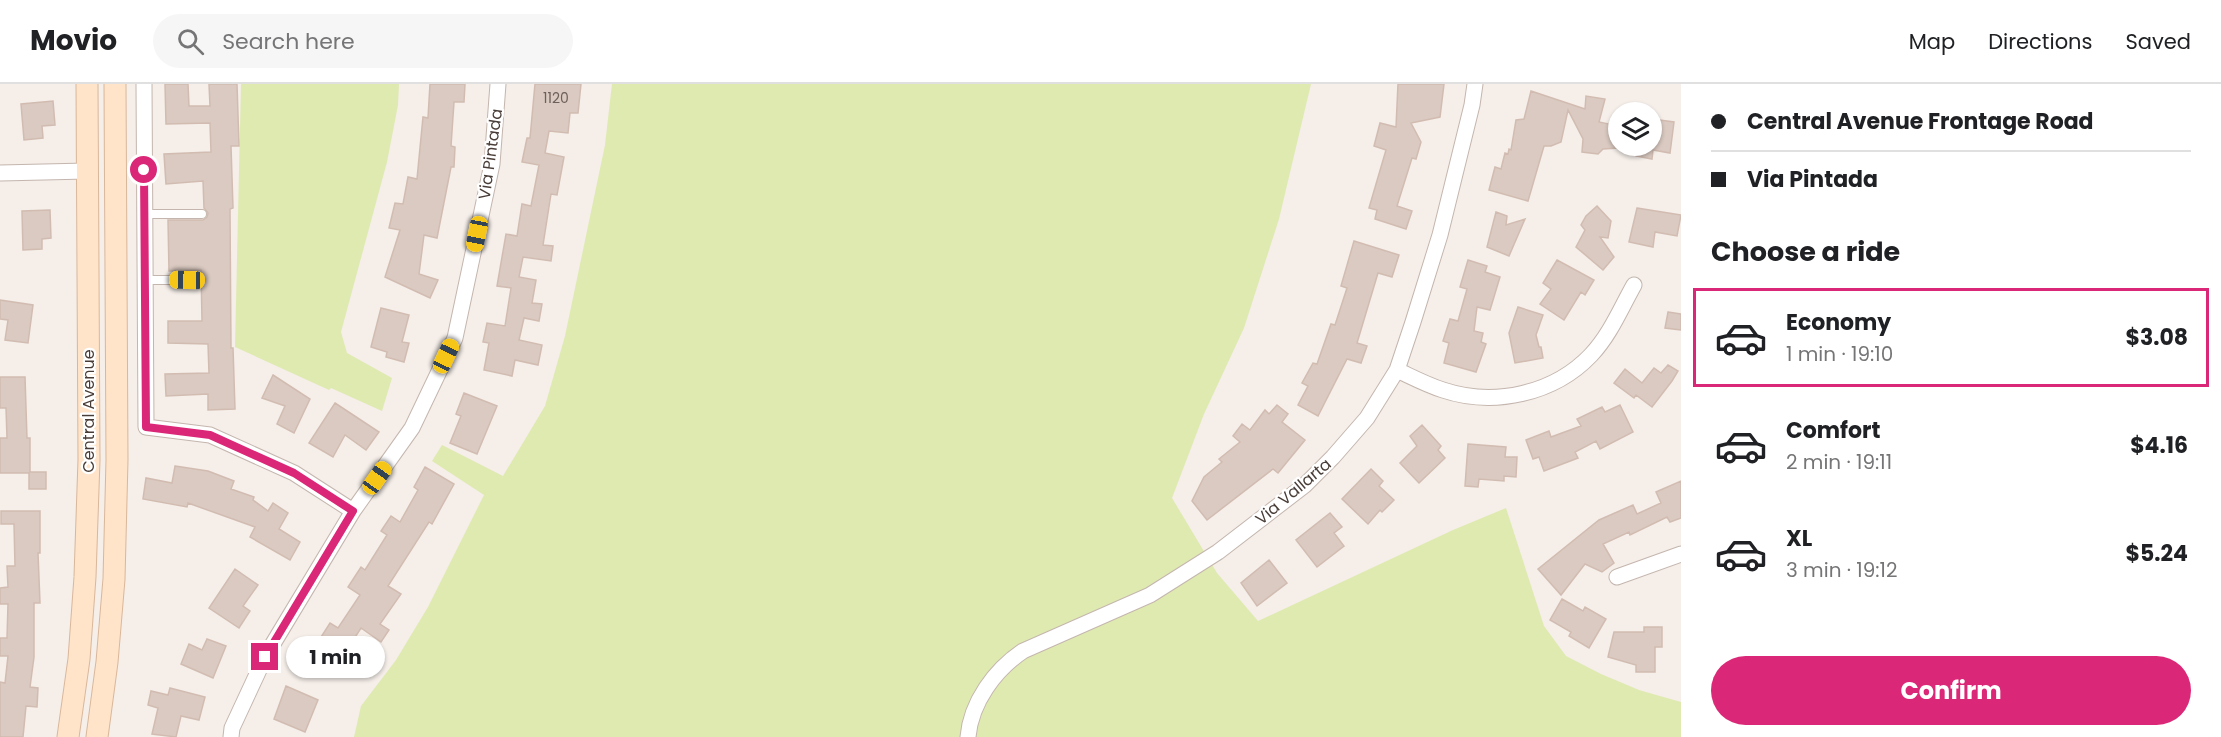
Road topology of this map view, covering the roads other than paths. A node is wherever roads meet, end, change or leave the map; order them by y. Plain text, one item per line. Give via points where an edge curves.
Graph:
1 (87, 84) edge
2 (115, 84) edge
3 (144, 84) edge
4 (498, 84) edge
5 (1474, 84) edge
6 (87, 171) junction
7 (0, 173) edge
8 (145, 214) junction
9 (202, 214) dead end
10 (145, 279) junction
11 (187, 280) dead end
12 (1634, 285) dead end
13 (1396, 370) junction
14 (353, 511) junction
15 (1681, 554) edge
16 (1617, 577) dead end
17 (68, 737) edge
18 (97, 737) edge
19 (231, 737) edge
20 (968, 737) edge

1 - 6 main road, Central Avenue
2 - 18 main road, Central Avenue via 114,579
3 - 8 street
4 - 14 street, Via Pintada via 492,164 455,338 412,428
5 - 13 street, Via Vallarta via 1440,235
6 - 7 street
6 - 17 main road, Central Avenue via 86,577
8 - 9 lane
8 - 10 street
10 - 11 lane
10 - 14 street via 146,427 210,435 294,473
12 - 13 street via 1592,355 1575,370 1538,389 1490,398 1471,396 1444,391
13 - 20 street, Via Vallarta via 1367,418 1333,458 1305,485 1218,552 1150,596 1023,651 1006,663 976,705
14 - 19 street, Via Pintada via 265,657
15 - 16 street

